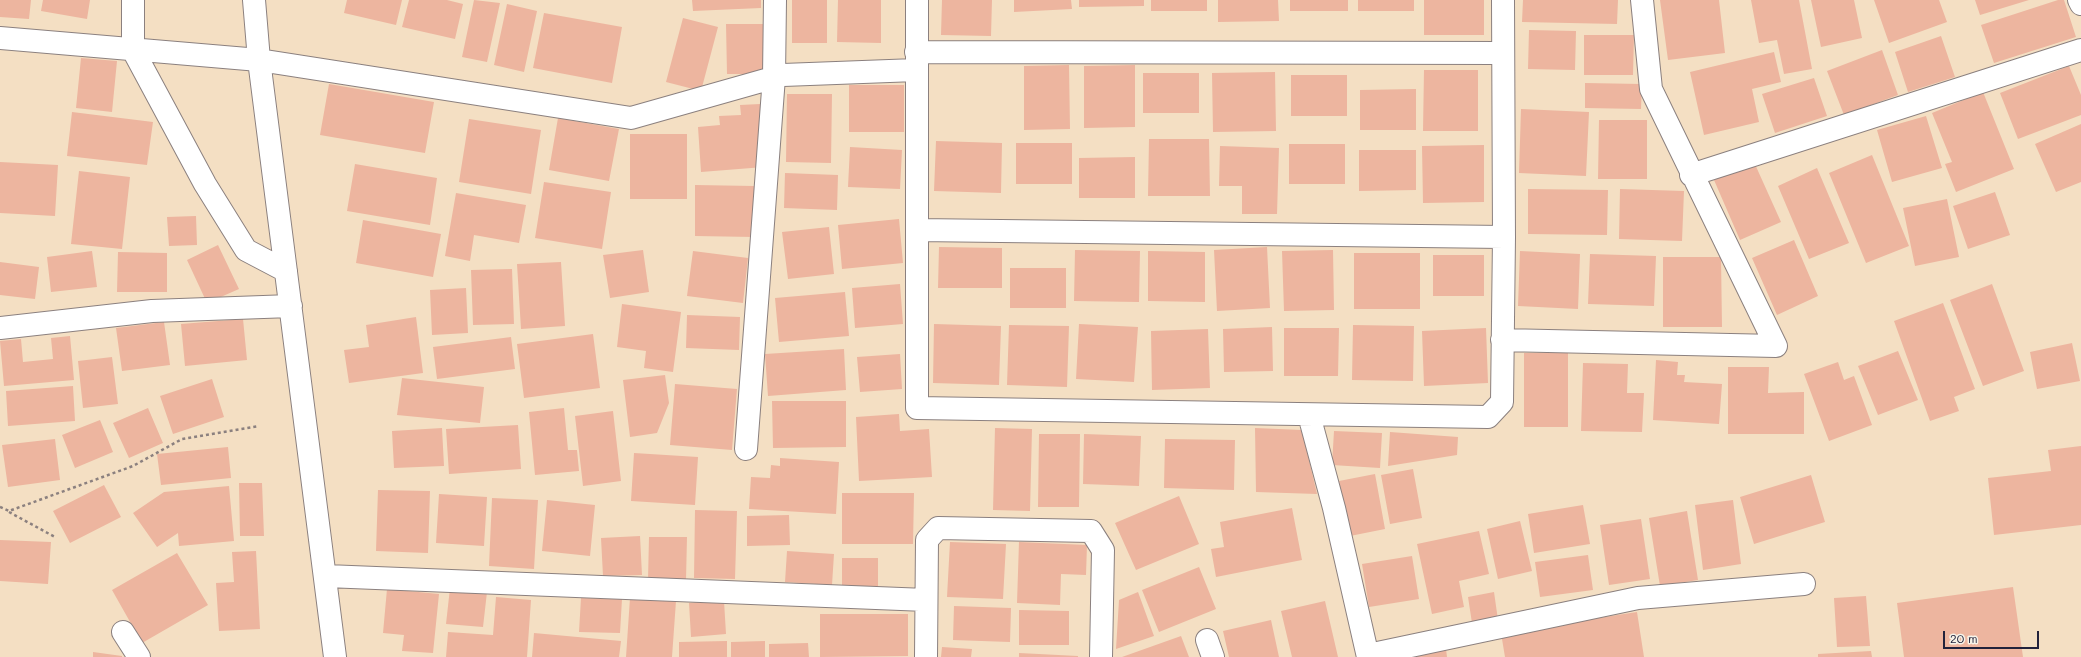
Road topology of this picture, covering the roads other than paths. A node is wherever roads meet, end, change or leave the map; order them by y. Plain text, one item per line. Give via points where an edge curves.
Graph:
1 (133, 0) edge
2 (254, 0) edge
3 (775, 0) edge
4 (917, 0) edge
5 (1503, 0) edge
6 (1642, 0) edge
7 (2079, 0) edge
8 (2081, 4) edge
9 (0, 38) edge
10 (133, 50) junction
11 (2081, 50) edge
12 (1503, 53) junction
13 (259, 60) junction
14 (916, 61) junction
15 (774, 78) junction
16 (1692, 175) junction
17 (917, 230) junction
18 (1504, 237) junction
19 (286, 271) junction
20 (291, 306) junction
21 (0, 328) edge
22 (1502, 340) junction
23 (1309, 415) junction
24 (746, 449) dead end
25 (326, 576) junction
26 (1804, 584) dead end
27 (926, 600) junction
28 (123, 632) dead end
29 (1368, 656) edge
30 (139, 657) edge
31 (335, 657) edge
32 (926, 657) edge
33 (1101, 657) edge

1 - 10 street
2 - 13 street
3 - 15 street
4 - 14 street
5 - 12 street
6 - 16 street via 1651,88
7 - 8 street
9 - 10 street
10 - 13 street
10 - 19 street via 205,184 246,250
11 - 16 street
12 - 14 street
12 - 18 street
13 - 15 street via 631,118
13 - 19 street
14 - 15 street
14 - 17 street
15 - 24 street
16 - 22 street via 1776,346
17 - 18 street
17 - 23 street via 917,408
18 - 22 street
19 - 20 street
20 - 21 street via 152,311
20 - 25 street
22 - 23 street via 1502,402 1488,417
23 - 29 street via 1334,508
25 - 27 street
25 - 31 street
26 - 29 street via 1638,598
27 - 32 street
27 - 33 street via 927,540 938,528 1091,530 1103,550
28 - 30 street

